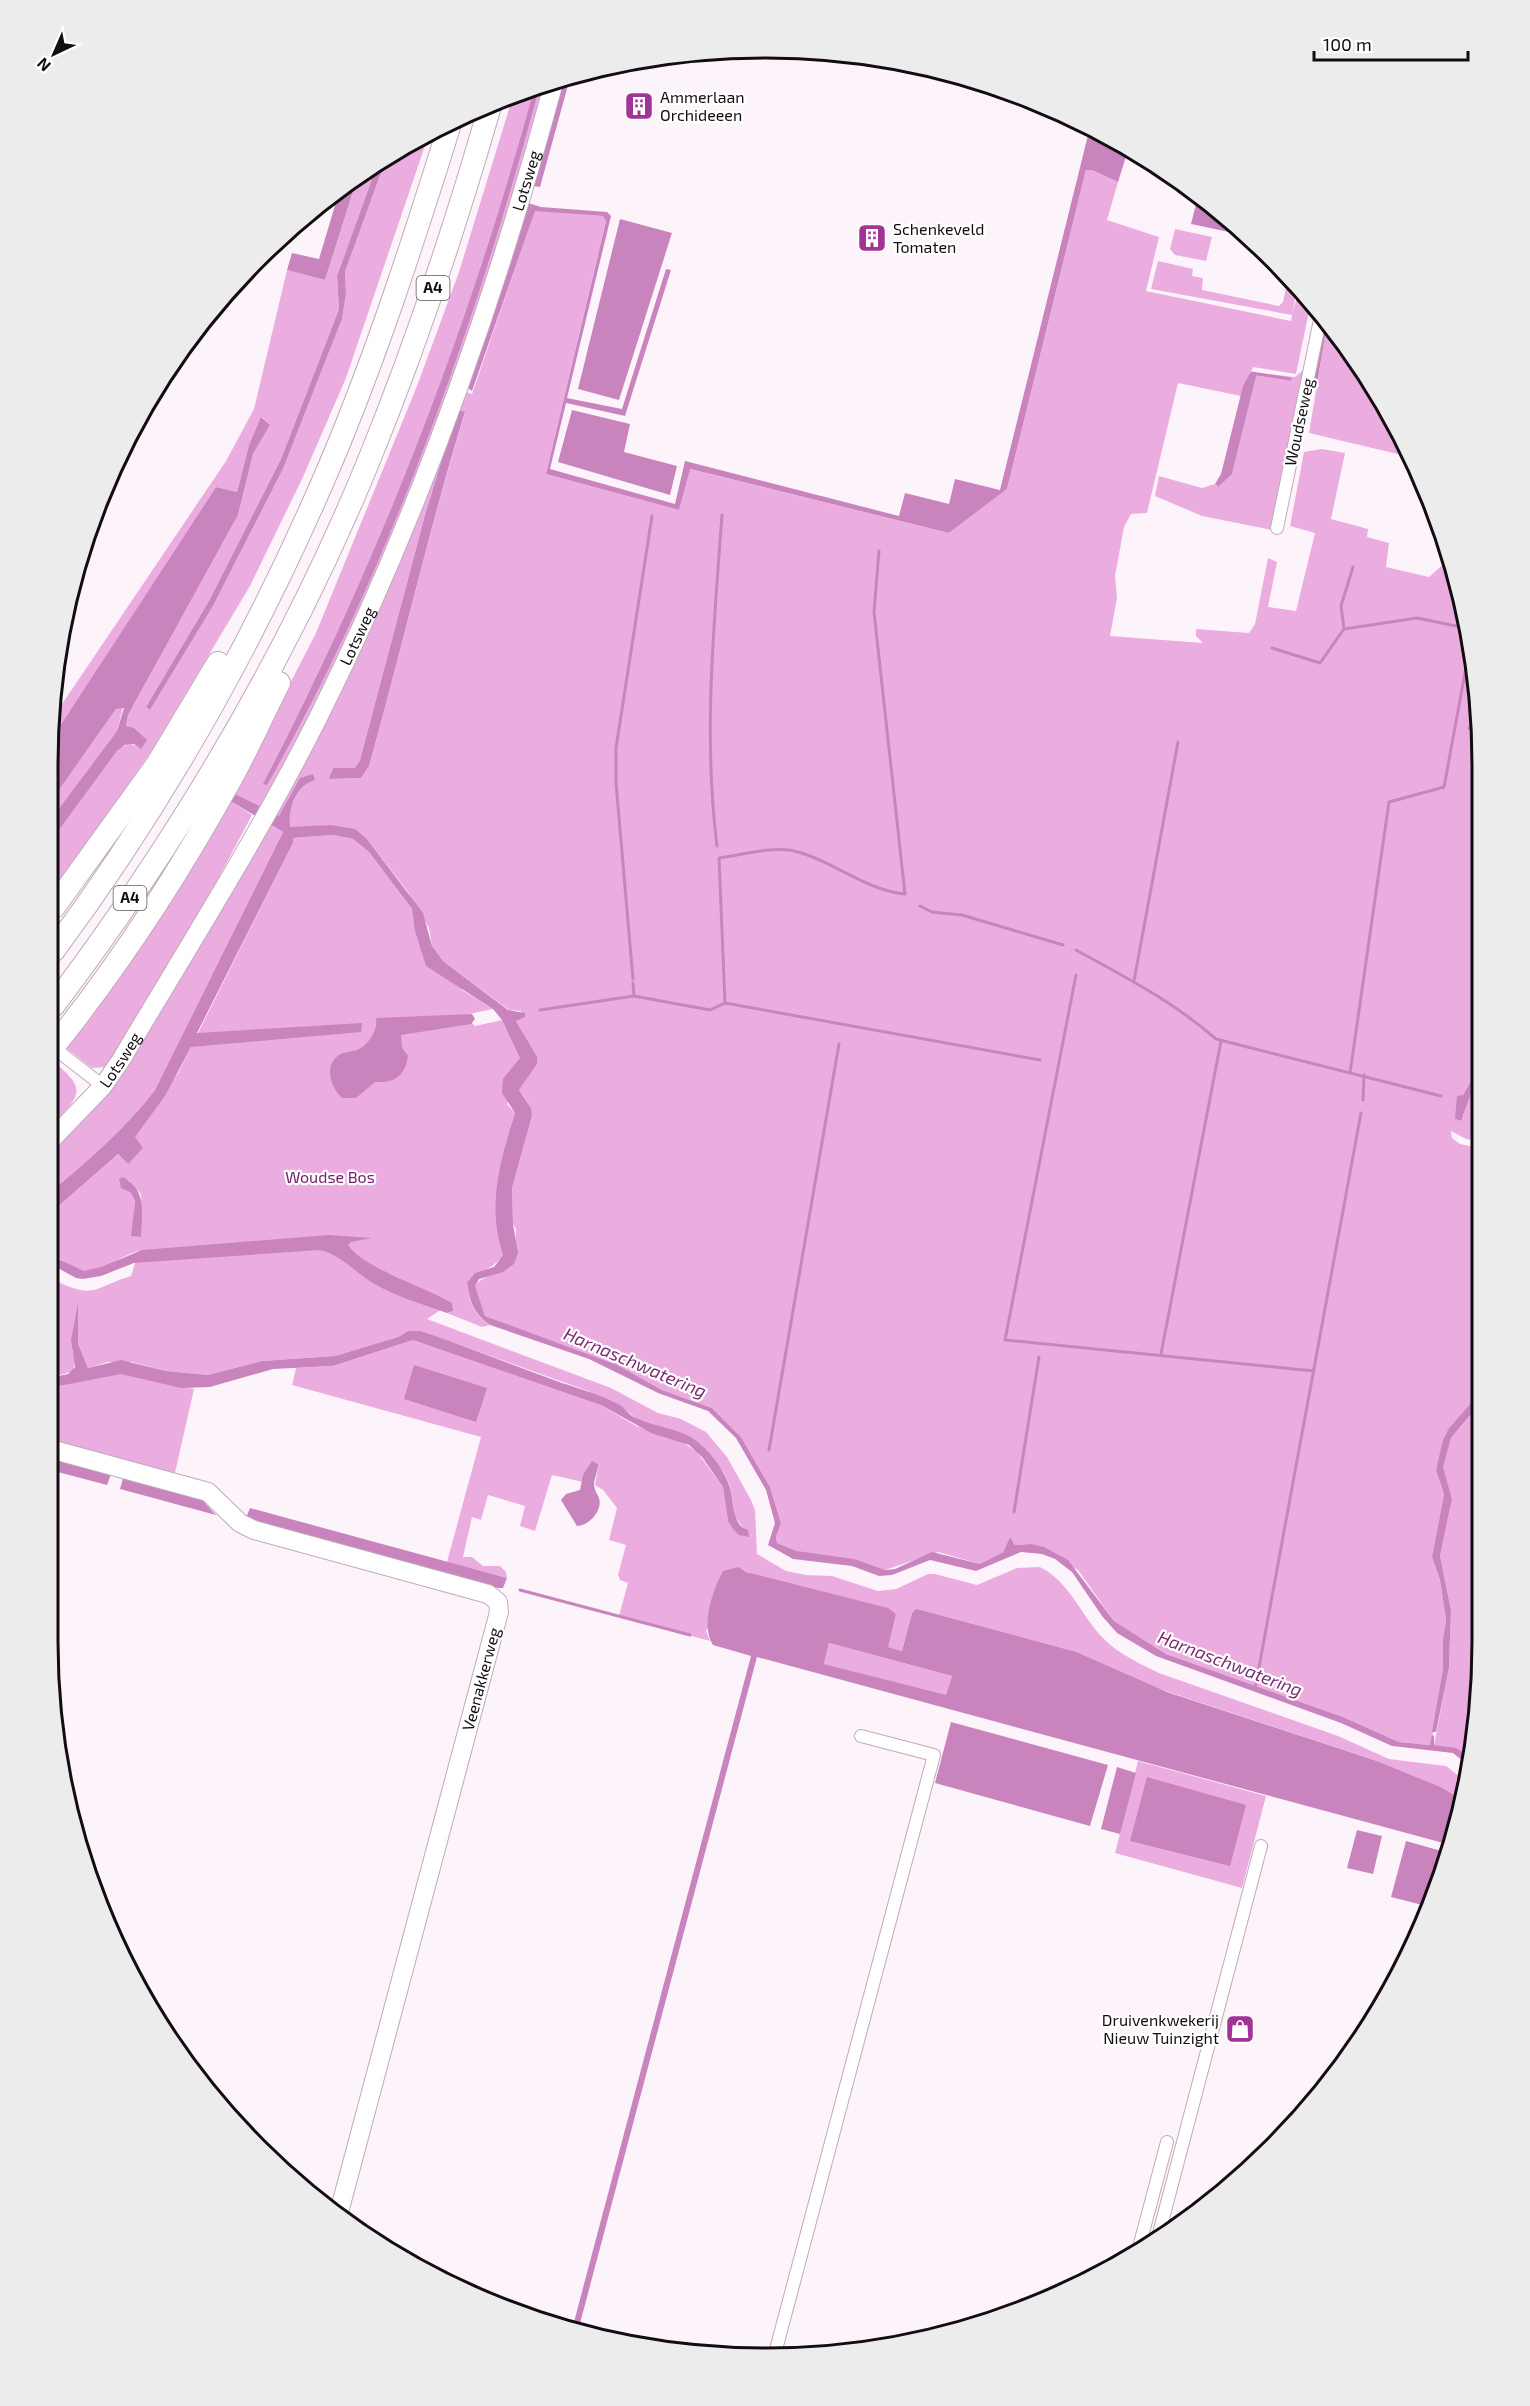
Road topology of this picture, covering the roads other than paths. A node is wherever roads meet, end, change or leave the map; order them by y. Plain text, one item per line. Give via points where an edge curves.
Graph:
1 (551, 92) edge
2 (487, 116) edge
3 (447, 134) edge
4 (1319, 326) edge
5 (1277, 528) dead end
6 (170, 760) junction
7 (215, 786) junction
8 (58, 902) edge
9 (58, 945) edge
10 (58, 1000) edge
11 (58, 1049) edge
12 (58, 1051) edge
13 (103, 1086) junction
14 (58, 1133) edge
15 (58, 1451) edge
16 (861, 1736) dead end
17 (1260, 1846) dead end
18 (1167, 2142) dead end
19 (341, 2206) edge
20 (1161, 2226) edge
21 (1141, 2238) edge
22 (777, 2347) edge

1 - 13 street, Lotsweg via 501,267 384,579 271,806
2 - 7 highway, A4 via 440,269 366,466
3 - 6 highway, A4 via 413,244 331,463 292,526
4 - 5 street, Woudseweg
6 - 8 highway, A4
6 - 9 highway, A4 via 115,864
7 - 10 highway, A4
7 - 11 highway, A4 via 121,955
12 - 13 street
13 - 14 street, Lotsweg
15 - 19 street, Veenakkerweg via 208,1492 254,1530 488,1594 498,1602 499,1612
16 - 22 street via 934,1755
17 - 20 street
18 - 21 street

